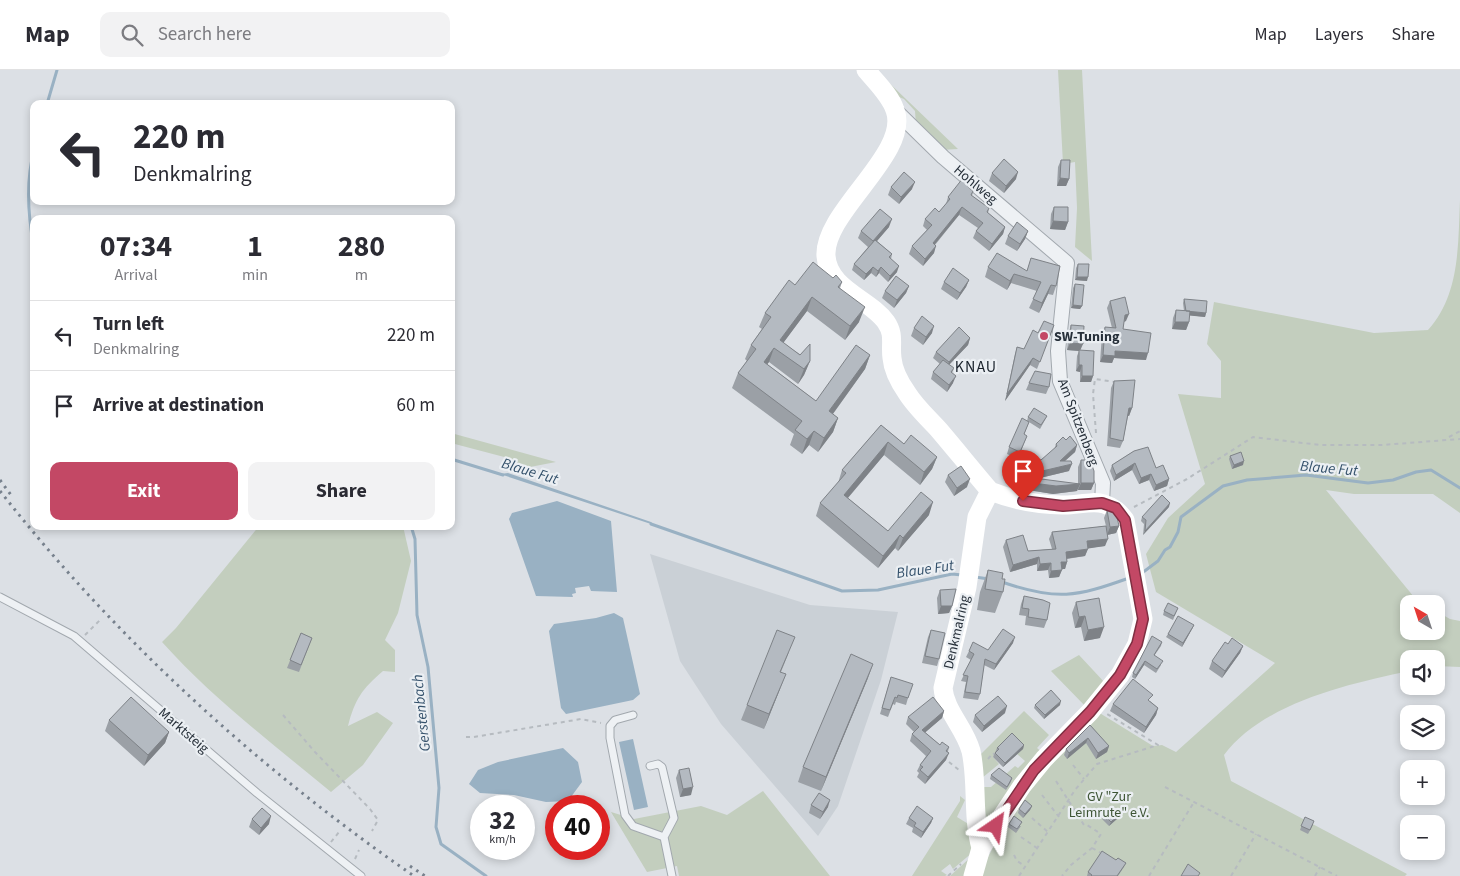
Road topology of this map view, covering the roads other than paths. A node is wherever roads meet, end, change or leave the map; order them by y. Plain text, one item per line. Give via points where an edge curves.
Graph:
1 (866, 70) edge
2 (896, 111) junction
3 (1059, 254) joint
4 (990, 491) junction
5 (1102, 503) junction
6 (0, 596) edge
7 (633, 715) dead end
8 (650, 766) dead end
9 (664, 837) junction
10 (981, 848) junction
11 (361, 876) edge
12 (672, 876) edge
13 (973, 876) edge

1 - 2 street
2 - 3 street, Hohlweg via 943,157
2 - 4 street via 897,127 890,146 835,227 826,244 826,258 830,271 846,289 885,321 893,336 892,358 896,373 907,394
3 - 5 street, Am Spitzenberg via 1067,263 1058,351 1060,381 1103,483
4 - 5 street via 1038,504
4 - 10 street, Denkmalring via 977,517 967,587 943,688 944,697 964,732 971,753 975,828
5 - 10 street via 1116,508 1125,520 1143,619 1141,632 1120,675 1034,770
6 - 11 lane, Marktsteig via 74,636 257,793
7 - 9 lane via 616,720 610,726 626,815 633,826
8 - 9 lane via 662,766 672,803 674,818
9 - 12 lane
10 - 13 street

